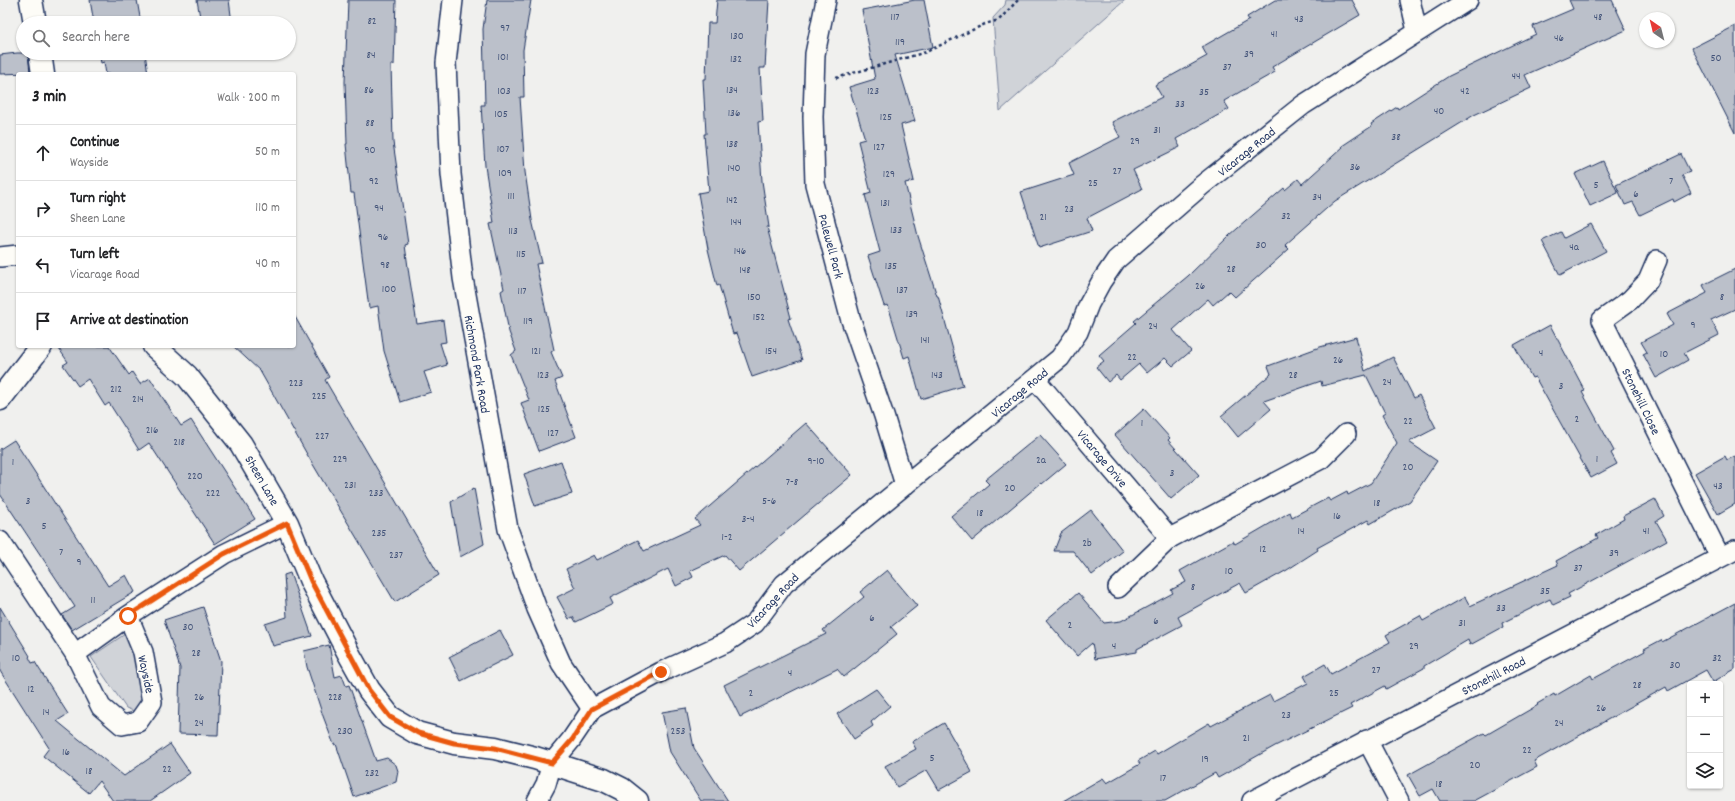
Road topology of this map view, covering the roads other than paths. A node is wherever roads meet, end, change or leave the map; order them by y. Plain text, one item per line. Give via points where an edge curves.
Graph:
1 (31, 0) edge
2 (453, 0) edge
3 (826, 0) edge
4 (1410, 0) edge
5 (1468, 0) edge
6 (34, 16) edge
7 (1417, 31) junction
8 (41, 60) edge
9 (43, 72) edge
10 (16, 256) edge
11 (0, 257) edge
12 (1657, 260) dead end
13 (39, 348) edge
14 (156, 348) edge
15 (1035, 379) junction
16 (0, 399) edge
17 (1346, 434) dead end
18 (904, 485) junction
19 (287, 523) junction
20 (1170, 538) junction
21 (0, 541) edge
22 (1727, 554) edge
23 (1118, 588) dead end
24 (128, 616) junction
25 (75, 654) junction
26 (592, 709) junction
27 (1368, 740) junction
28 (552, 763) junction
29 (537, 801) edge
30 (637, 801) edge
31 (1252, 801) edge
32 (1399, 801) edge

1 - 6 main road
2 - 26 street, Richmond Park Road via 446,63 451,174 463,278 508,529 537,608 561,663
3 - 18 street, Palewell Park via 815,54 815,184 850,317 884,416
4 - 7 street
5 - 7 street, Vicarage Road
7 - 15 street, Vicarage Road via 1303,105 1201,186 1116,260 1089,304 1078,332 1060,358
8 - 9 main road
10 - 11 street
12 - 22 street, Stonehill Close via 1648,281 1630,300 1602,320
13 - 16 main road
14 - 19 main road, Sheen Lane via 187,376 241,444
15 - 18 street, Vicarage Road
15 - 20 street, Vicarage Drive
17 - 20 street via 1321,458
18 - 26 street, Vicarage Road via 784,584 755,623 725,644 661,672
19 - 24 street via 224,554
19 - 28 main road, Sheen Lane via 311,581 346,648 369,690 390,717 418,733 454,743 495,748
20 - 23 street
21 - 25 street, Wayside
22 - 27 street, Stonehill Road
24 - 25 street
24 - 25 street, Wayside via 143,652 152,702 138,722 122,725 101,707
26 - 28 street, Vicarage Road via 572,740
27 - 31 street, Stonehill Road
27 - 32 street
28 - 29 street via 546,784
28 - 30 main road, Sheen Lane via 604,780

